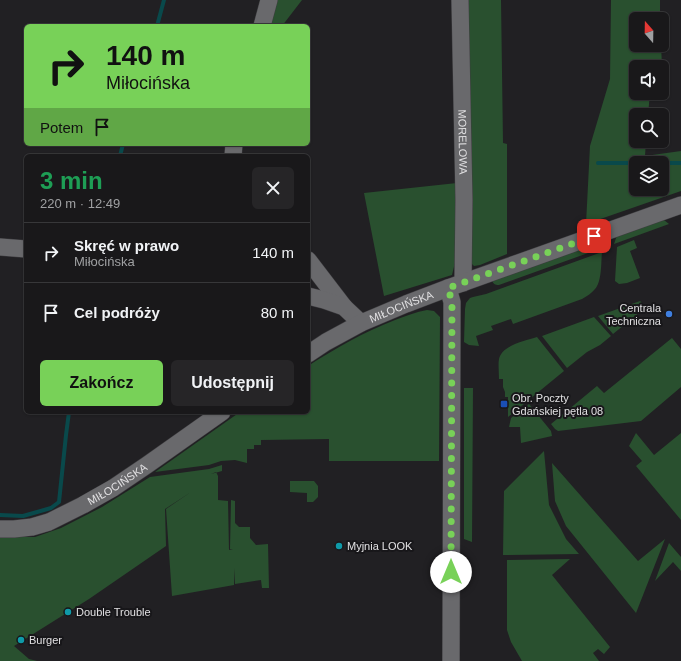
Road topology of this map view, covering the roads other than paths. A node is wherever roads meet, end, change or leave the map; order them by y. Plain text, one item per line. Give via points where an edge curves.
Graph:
1 (268, 0) edge
2 (460, 0) edge
3 (262, 24) edge
4 (681, 205) edge
5 (0, 249) edge
6 (24, 249) edge
7 (310, 263) edge
8 (456, 286) junction
9 (310, 296) edge
10 (344, 307) junction
11 (360, 324) junction
12 (310, 353) edge
13 (219, 414) edge
14 (0, 529) edge
15 (451, 661) edge

1 - 3 street
2 - 8 street, MORELOWA via 464,200
4 - 8 street, MIŁOCIŃSKA
5 - 6 street
7 - 10 street
8 - 11 street, MIŁOCIŃSKA via 400,306
8 - 15 street, MORELOWA via 452,302
9 - 10 street
10 - 11 street
11 - 12 street, MIŁOCIŃSKA
13 - 14 street, MIŁOCIŃSKA via 119,484 83,505 49,522

